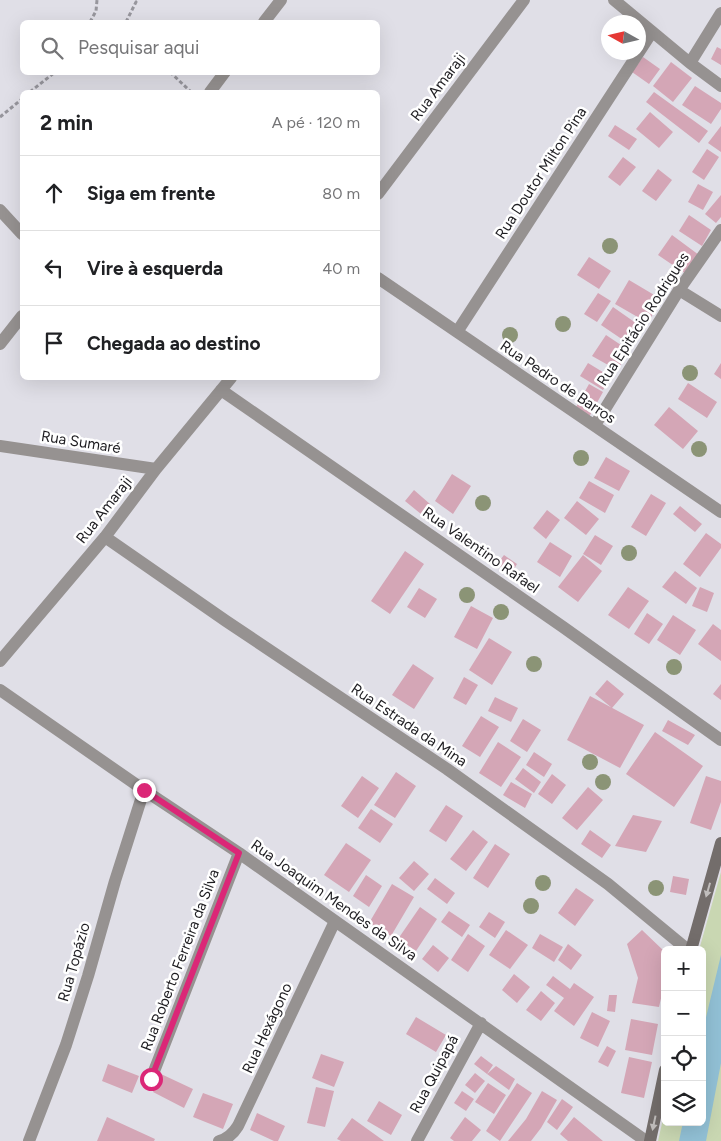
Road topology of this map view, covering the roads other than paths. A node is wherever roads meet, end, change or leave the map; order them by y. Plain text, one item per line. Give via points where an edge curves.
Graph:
1 (281, 0) edge
2 (524, 0) edge
3 (614, 0) edge
4 (721, 13) edge
5 (266, 20) edge
6 (652, 32) junction
7 (690, 63) junction
8 (223, 75) edge
9 (721, 86) edge
10 (212, 90) edge
11 (380, 191) edge
12 (0, 210) edge
13 (721, 230) edge
14 (20, 232) edge
15 (380, 279) edge
16 (679, 290) junction
17 (721, 316) edge
18 (20, 319) edge
19 (457, 332) junction
20 (0, 344) edge
21 (229, 380) edge
22 (221, 390) junction
23 (594, 425) junction
24 (0, 446) edge
25 (156, 470) junction
26 (721, 512) edge
27 (105, 537) junction
28 (0, 661) edge
29 (0, 690) edge
30 (721, 740) edge
31 (144, 790) junction
32 (721, 843) edge
33 (239, 853) junction
34 (335, 921) junction
35 (684, 946) edge
36 (690, 946) edge
37 (481, 1023) junction
38 (151, 1079) dead end
39 (663, 1081) edge
40 (30, 1141) edge
41 (219, 1141) edge
42 (417, 1141) edge
43 (646, 1141) edge
44 (650, 1141) edge

1 - 5 street
2 - 11 street, Rua Amaraji
3 - 6 street
4 - 7 street
6 - 7 street
6 - 19 street, Rua Doutor Milton Pina
7 - 9 street
8 - 10 street
12 - 14 street
13 - 16 street, Rua Epitácio Rodrigues
15 - 19 street, Rua Pedro de Barros
16 - 17 street
16 - 23 street, Rua Epitácio Rodrigues
18 - 20 street
19 - 23 street, Rua Pedro de Barros
21 - 22 street, Rua Amaraji
22 - 25 street, Rua Amaraji
22 - 30 street, Rua Valentino Rafael
23 - 26 street, Rua Pedro de Barros
24 - 25 street, Rua Sumaré
25 - 27 street, Rua Amaraji
27 - 28 street, Rua Amaraji
27 - 35 street, Rua Estrada da Mina via 447,769 608,884
29 - 31 street, Rua Joaquim Mendes da Silva
31 - 33 street, Rua Joaquim Mendes da Silva
31 - 40 street, Rua Topázio via 66,1045
32 -> 36 main road
33 - 34 street, Rua Joaquim Mendes da Silva
33 - 38 street, Rua Roberto Ferreira da Silva
34 - 37 street, Rua Joaquim Mendes da Silva
34 - 41 street, Rua Hexágono via 238,1126 233,1134
37 - 42 street, Rua Quipapá
37 - 43 street, Rua Joaquim Mendes da Silva
39 -> 44 main road

